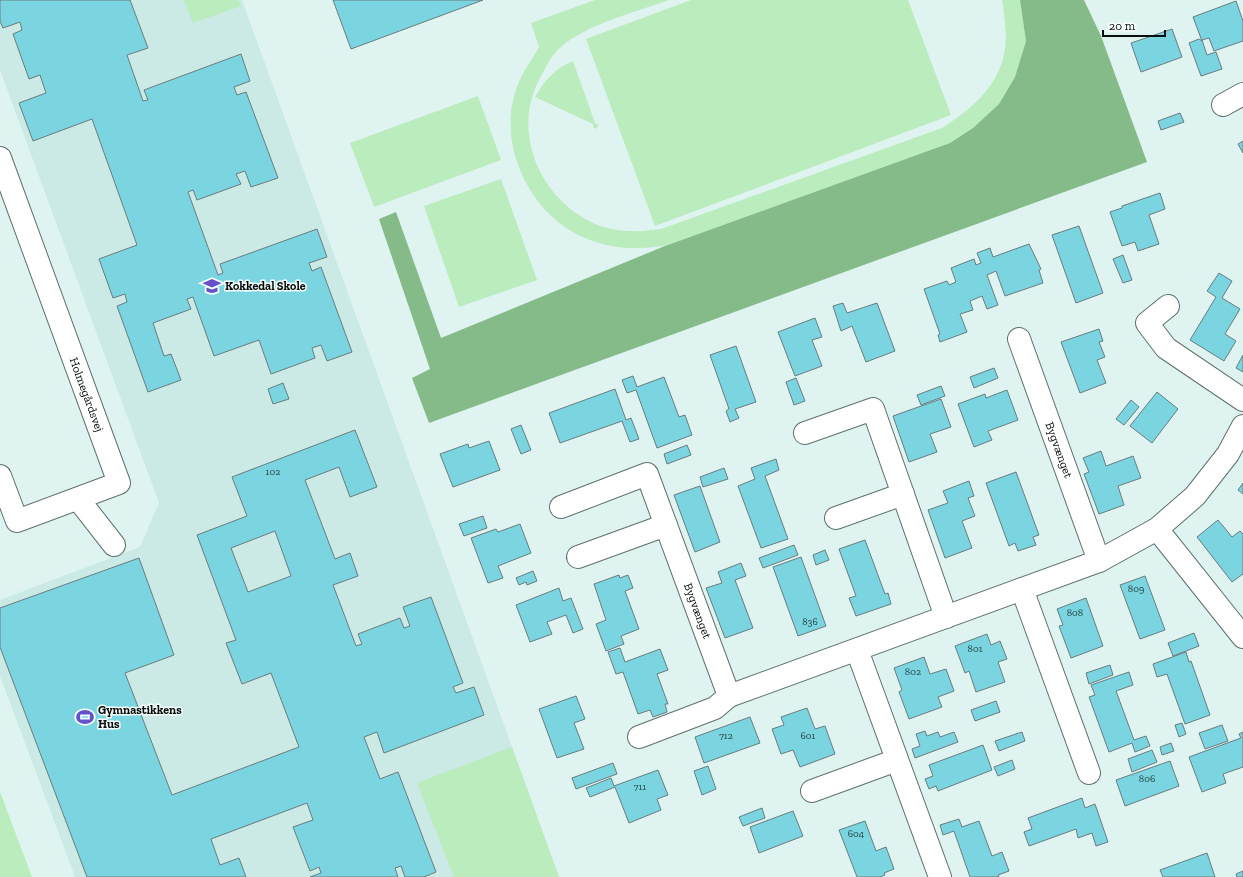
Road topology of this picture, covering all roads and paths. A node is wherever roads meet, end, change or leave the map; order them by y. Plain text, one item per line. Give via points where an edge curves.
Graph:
1 (1243, 94) edge
2 (1223, 104) dead end
3 (0, 158) edge
4 (1168, 306) dead end
5 (1019, 339) dead end
6 (1243, 400) edge
7 (1243, 426) edge
8 (805, 434) dead end
9 (0, 476) edge
10 (903, 494) junction
11 (78, 498) junction
12 (561, 507) dead end
13 (836, 518) dead end
14 (666, 525) junction
15 (1157, 529) junction
16 (114, 545) dead end
17 (578, 557) dead end
18 (1099, 561) junction
19 (1022, 589) junction
20 (946, 617) junction
21 (1243, 637) edge
22 (857, 650) junction
23 (729, 696) junction
24 (639, 737) dead end
25 (897, 760) junction
26 (1090, 773) dead end
27 (812, 791) dead end
28 (940, 877) edge

1 - 2 street
3 - 11 street, Holmegårdsvej via 119,483
4 - 6 street via 1147,323 1166,348
5 - 18 street, Bygvænget
7 - 15 street via 1228,454 1195,496
8 - 10 street via 873,409
9 - 11 street, Holmegårdsvej via 16,521
10 - 13 street
10 - 20 street
11 - 16 street
12 - 14 street, Bygvænget via 647,474
14 - 17 street
14 - 23 street, Bygvænget
15 - 18 street
15 - 21 street
18 - 19 street
19 - 20 street
19 - 26 street
20 - 22 street
22 - 23 street
22 - 25 street
23 - 24 street via 715,708
25 - 27 street
25 - 28 street

